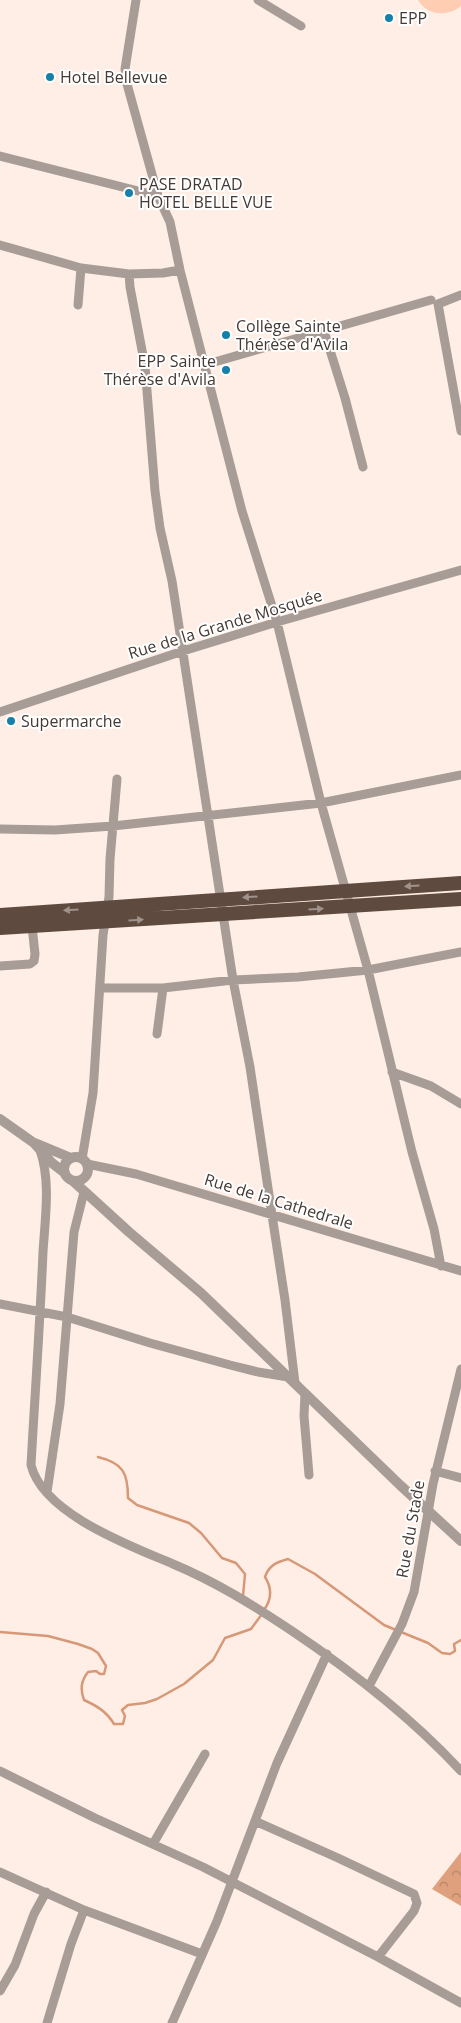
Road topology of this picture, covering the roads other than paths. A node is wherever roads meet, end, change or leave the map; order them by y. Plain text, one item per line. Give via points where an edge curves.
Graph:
1 (136, 0) edge
2 (258, 0) edge
3 (300, 26) dead end
4 (0, 156) edge
5 (158, 196) junction
6 (0, 245) edge
7 (82, 268) junction
8 (180, 270) junction
9 (129, 274) junction
10 (461, 295) edge
11 (431, 300) dead end
12 (78, 305) dead end
13 (324, 331) junction
14 (204, 365) junction
15 (461, 431) edge
16 (363, 468) dead end
17 (461, 570) edge
18 (277, 622) junction
19 (183, 651) junction
20 (0, 712) edge
21 (461, 775) edge
22 (117, 779) dead end
23 (321, 803) junction
24 (209, 816) junction
25 (113, 826) junction
26 (0, 828) edge
27 (461, 883) edge
28 (345, 890) junction
29 (461, 899) edge
30 (221, 900) junction
31 (350, 907) junction
32 (106, 914) junction
33 (0, 915) edge
34 (224, 915) junction
35 (32, 926) junction
36 (0, 928) edge
37 (461, 952) edge
38 (0, 966) edge
39 (368, 970) junction
40 (233, 980) junction
41 (100, 988) junction
42 (164, 988) junction
43 (157, 1034) dead end
44 (392, 1072) junction
45 (461, 1104) edge
46 (0, 1119) edge
47 (37, 1146) junction
48 (71, 1158) junction
49 (84, 1161) junction
50 (65, 1173) junction
51 (73, 1181) junction
52 (84, 1192) junction
53 (272, 1215) junction
54 (441, 1266) junction
55 (461, 1271) edge
56 (0, 1304) edge
57 (41, 1312) junction
58 (67, 1317) junction
59 (461, 1369) edge
60 (292, 1380) junction
61 (305, 1394) junction
62 (452, 1407) junction
63 (461, 1410) edge
64 (435, 1471) junction
65 (309, 1474) dead end
66 (461, 1478) edge
67 (47, 1492) junction
68 (428, 1510) junction
69 (461, 1541) edge
70 (327, 1654) junction
71 (369, 1686) junction
72 (205, 1754) dead end
73 (0, 1771) edge
74 (461, 1771) edge
75 (255, 1821) junction
76 (153, 1844) junction
77 (0, 1872) edge
78 (232, 1882) junction
79 (46, 1892) junction
80 (84, 1910) junction
81 (202, 1954) junction
82 (378, 1957) junction
83 (0, 1991) edge
84 (461, 2003) edge
85 (176, 2021) edge
86 (48, 2023) edge

1 - 5 street via 125,68
2 - 3 street
4 - 5 street
5 - 8 street via 170,222
6 - 7 street
7 - 9 street
7 - 12 street
8 - 9 street
8 - 14 street
9 - 19 street via 145,366 160,528
10 - 15 street via 438,304
11 - 13 street
13 - 14 street
13 - 16 street
14 - 18 street via 242,511
17 - 18 street, Rue de la Grande Mosquée
18 - 19 street, Rue de la Grande Mosquée
18 - 23 street
19 - 20 street, Rue de la Grande Mosquée
19 - 24 street
21 - 23 street
22 - 25 street
23 - 24 street
23 - 28 street
24 - 25 street
24 - 30 street
25 - 26 street via 55,830
25 - 32 street
27 -> 28 highway
28 -> 30 highway
28 - 31 street
29 - 31 highway
30 - 32 highway
30 - 34 street
34 -> 31 highway
31 - 39 street
32 -> 33 highway
32 -> 34 highway
32 - 35 highway
32 - 41 street
34 - 40 street
35 - 36 highway
35 - 38 street via 34,961
37 - 39 street
39 - 40 street
39 - 44 street
40 - 42 street
40 - 53 street via 250,1067
41 - 42 street
41 - 49 street via 93,1093
42 - 43 street
44 - 45 street via 431,1086
44 - 54 street via 434,1228
46 - 47 street
47 - 48 street
47 - 50 street
47 - 57 street via 46,1178
48 - 49 street
48 - 50 street via 66,1162
49 - 51 street via 88,1169 83,1178
49 - 53 street, Rue de la Cathedrale
50 - 51 street
51 - 52 street
52 - 58 street via 74,1232
52 - 60 street via 202,1293
53 - 54 street, Rue de la Cathedrale
53 - 60 street via 285,1300
54 - 55 street, Rue de la Cathedrale
56 - 57 street
57 - 58 street
57 - 67 street via 31,1465
58 - 60 street
58 - 67 street via 60,1404
59 - 62 street, Rue du Stade
60 - 61 street
61 - 65 street
61 - 68 street
62 - 63 street
62 - 64 street, Rue du Stade
64 - 66 street
64 - 68 street, Rue du Stade
67 - 70 street via 96,1530 241,1597
68 - 69 street
68 - 71 street, Rue du Stade via 414,1592 398,1633
70 - 71 street
70 - 75 street
71 - 74 street via 412,1722
72 - 76 street
73 - 76 street
75 - 78 street
75 - 82 street via 414,1894 417,1903 414,1911
76 - 78 street
77 - 79 street
78 - 81 street
78 - 82 street
79 - 80 street
79 - 83 street via 34,1914 18,1959
80 - 81 street
80 - 86 street
81 - 85 street
82 - 84 street

